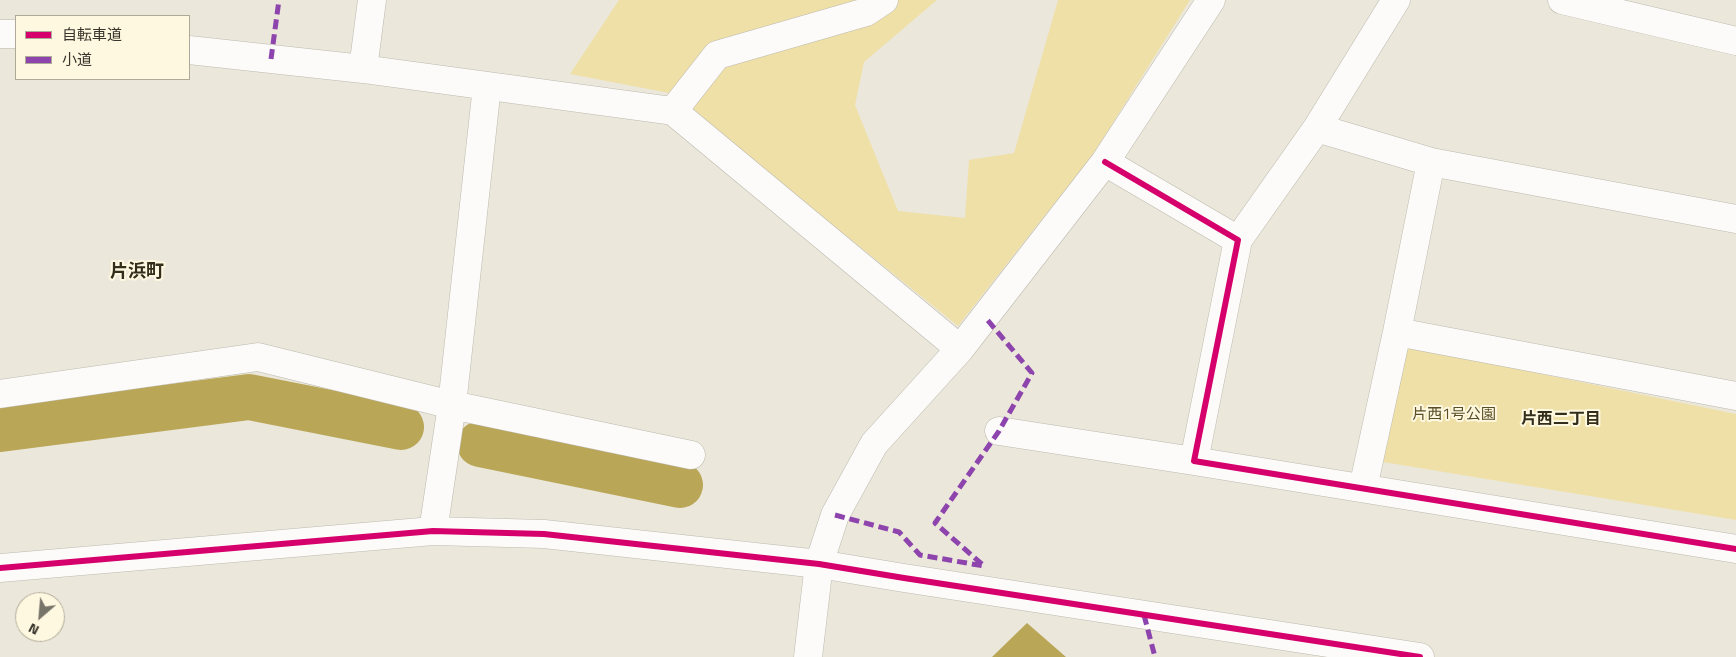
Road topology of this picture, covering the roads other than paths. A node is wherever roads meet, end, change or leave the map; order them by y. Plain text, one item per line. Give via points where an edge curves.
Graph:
1 (372, 0) edge
2 (884, 0) edge
3 (1211, 0) edge
4 (1396, 0) edge
5 (1562, 0) edge
6 (0, 34) edge
7 (15, 34) edge
8 (1736, 41) edge
9 (190, 50) edge
10 (363, 70) junction
11 (487, 86) junction
12 (673, 111) junction
13 (1317, 128) junction
14 (1105, 162) junction
15 (1431, 162) junction
16 (1736, 219) edge
17 (1238, 240) junction
18 (1397, 332) junction
19 (960, 349) junction
20 (0, 394) edge
21 (1736, 396) edge
22 (452, 406) junction
23 (999, 431) dead end
24 (691, 455) dead end
25 (1194, 461) junction
26 (1363, 488) junction
27 (433, 531) junction
28 (1736, 549) edge
29 (819, 564) junction
30 (0, 568) edge
31 (808, 657) edge
32 (1420, 657) edge

1 - 10 street
2 - 12 street via 866,12 717,55
3 - 14 street
4 - 13 street
5 - 8 street
6 - 7 street
9 - 10 street
10 - 11 street
11 - 12 street
11 - 22 street
12 - 19 street
13 - 15 street
13 - 17 street
14 - 17 street
14 - 19 street
15 - 16 street
15 - 18 street
17 - 25 street
18 - 21 street
18 - 26 street
19 - 29 street via 874,444 835,515
20 - 22 street via 258,357
22 - 24 street
22 - 27 street
23 - 25 street
25 - 26 street
26 - 28 street
27 - 29 street via 544,534
27 - 30 street
29 - 31 street
29 - 32 street

